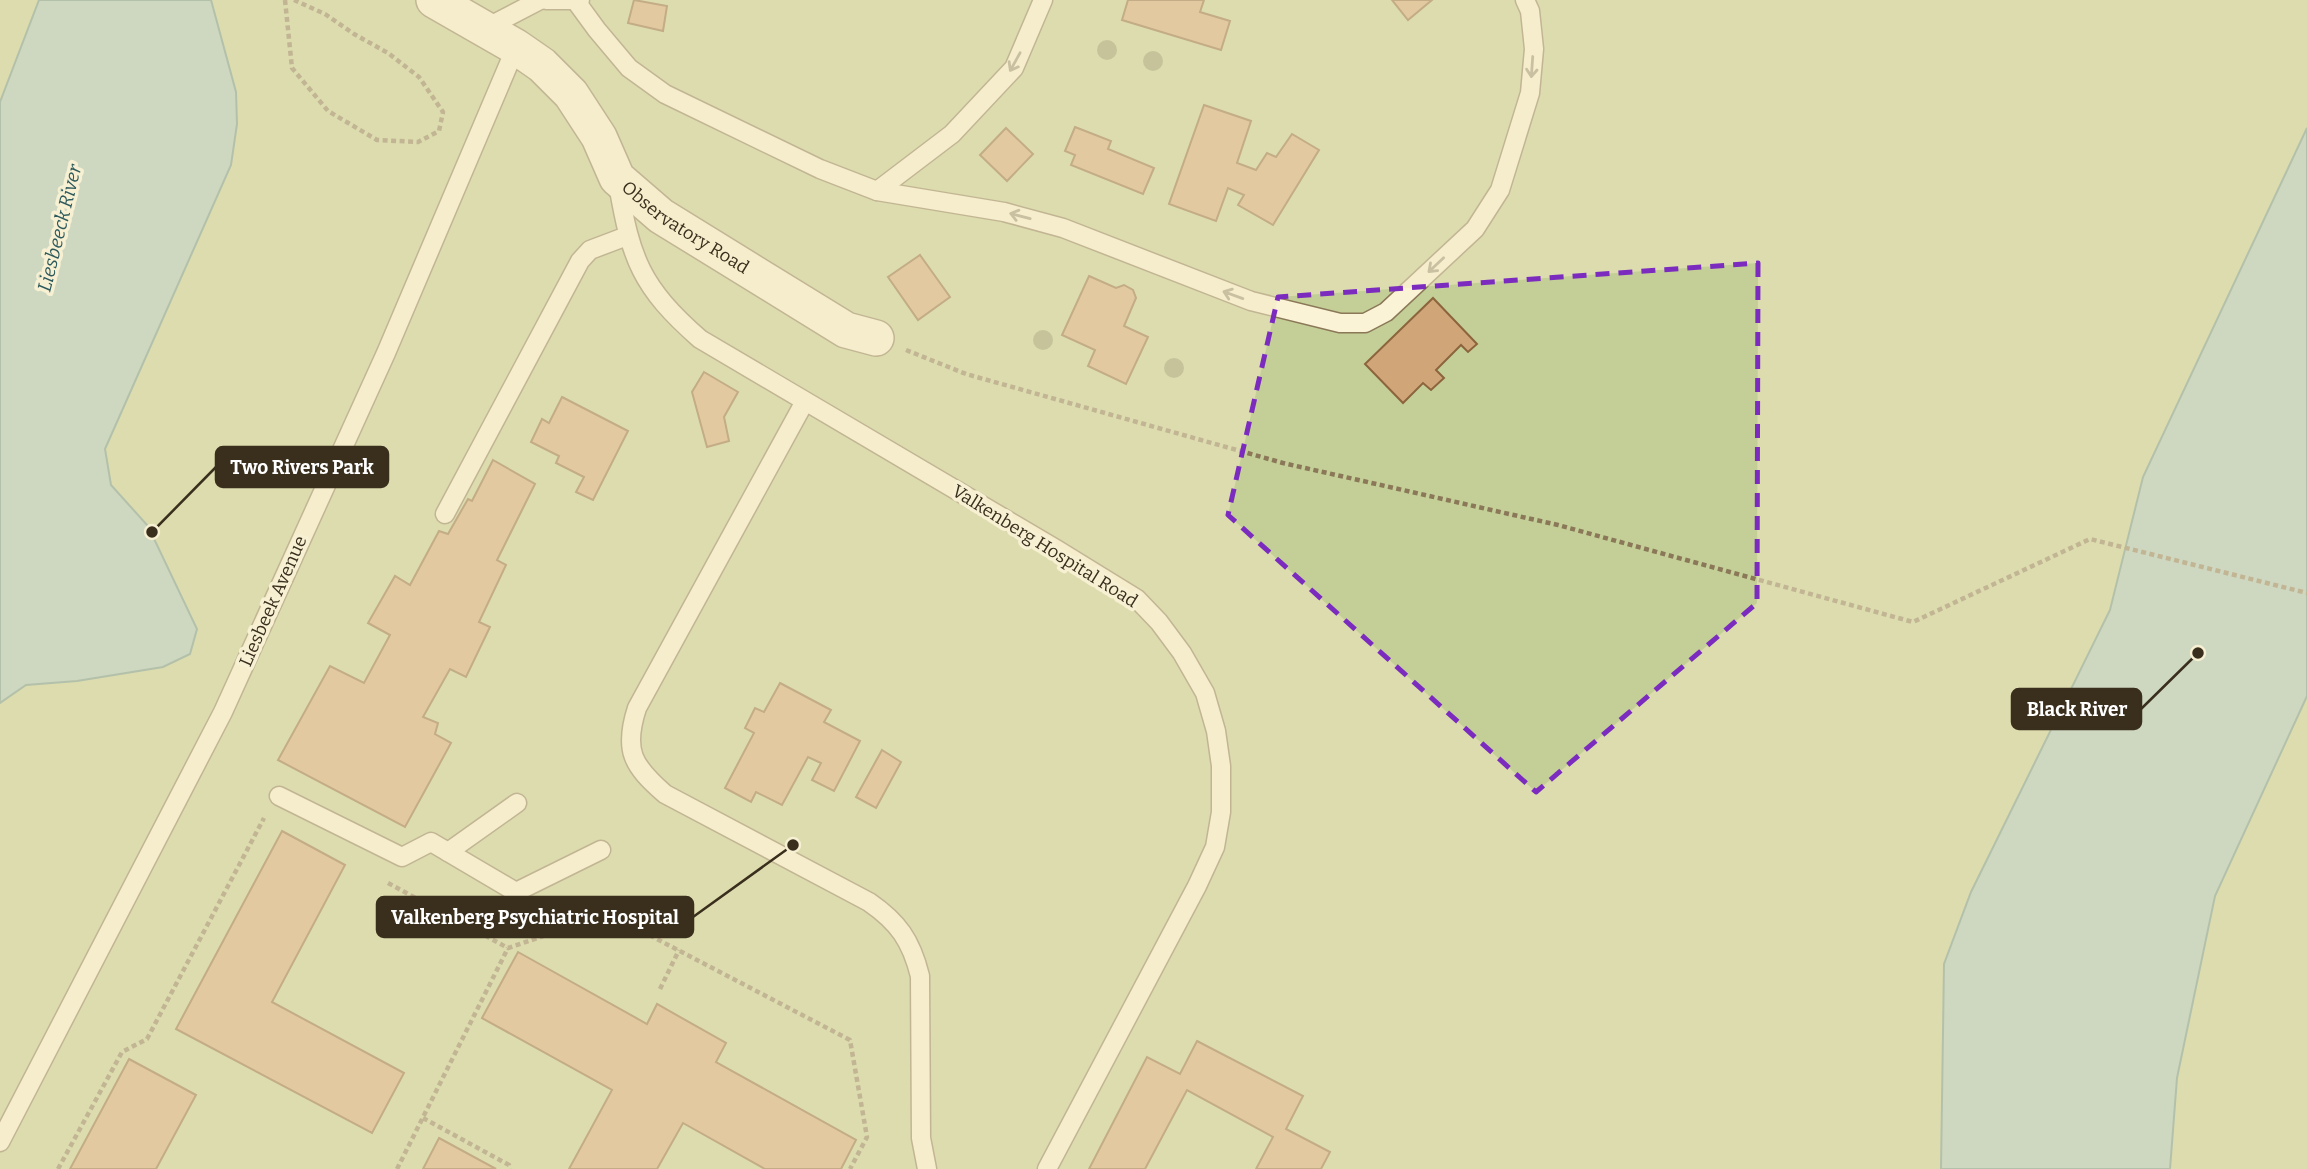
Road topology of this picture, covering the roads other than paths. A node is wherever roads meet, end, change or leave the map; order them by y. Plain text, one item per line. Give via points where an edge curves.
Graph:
1 (434, 0) edge
2 (543, 0) edge
3 (577, 0) edge
4 (1043, 0) edge
5 (1525, 0) edge
6 (484, 29) junction
7 (516, 47) junction
8 (617, 178) junction
9 (877, 191) junction
10 (627, 236) junction
11 (876, 338) road end
12 (804, 402) junction
13 (445, 514) dead end
14 (279, 796) dead end
15 (517, 803) dead end
16 (601, 850) dead end
17 (448, 852) junction
18 (0, 1142) edge
19 (927, 1169) edge
20 (1047, 1169) edge

1 - 6 street, Observatory Road
2 - 3 lane
2 - 6 lane
3 - 9 lane via 629,68 665,94 820,169
4 -> 9 lane via 1014,68 951,134
5 -> 9 lane via 1534,49 1530,93 1500,190 1475,229 1386,312 1365,323 1340,323 1251,301 1063,228 1004,212
6 - 7 street, Observatory Road
7 - 8 street, Observatory Road via 571,94 599,137
7 - 18 lane, Liesbeek Avenue via 386,352 223,712
8 - 10 lane, Valkenberg Hospital Road
8 - 11 street, Observatory Road via 694,237 846,330
10 - 12 lane, Valkenberg Hospital Road via 636,263 673,315 700,339
10 - 13 lane via 590,250 580,261
12 - 19 lane via 637,708 630,730 632,755 642,774 665,794 869,902 901,931 914,952 920,976 921,1138
12 - 20 lane, Valkenberg Hospital Road via 1137,599 1182,653 1205,693 1221,766 1215,847
14 - 17 lane via 402,858 431,842
15 - 17 lane
16 - 17 lane via 516,892

